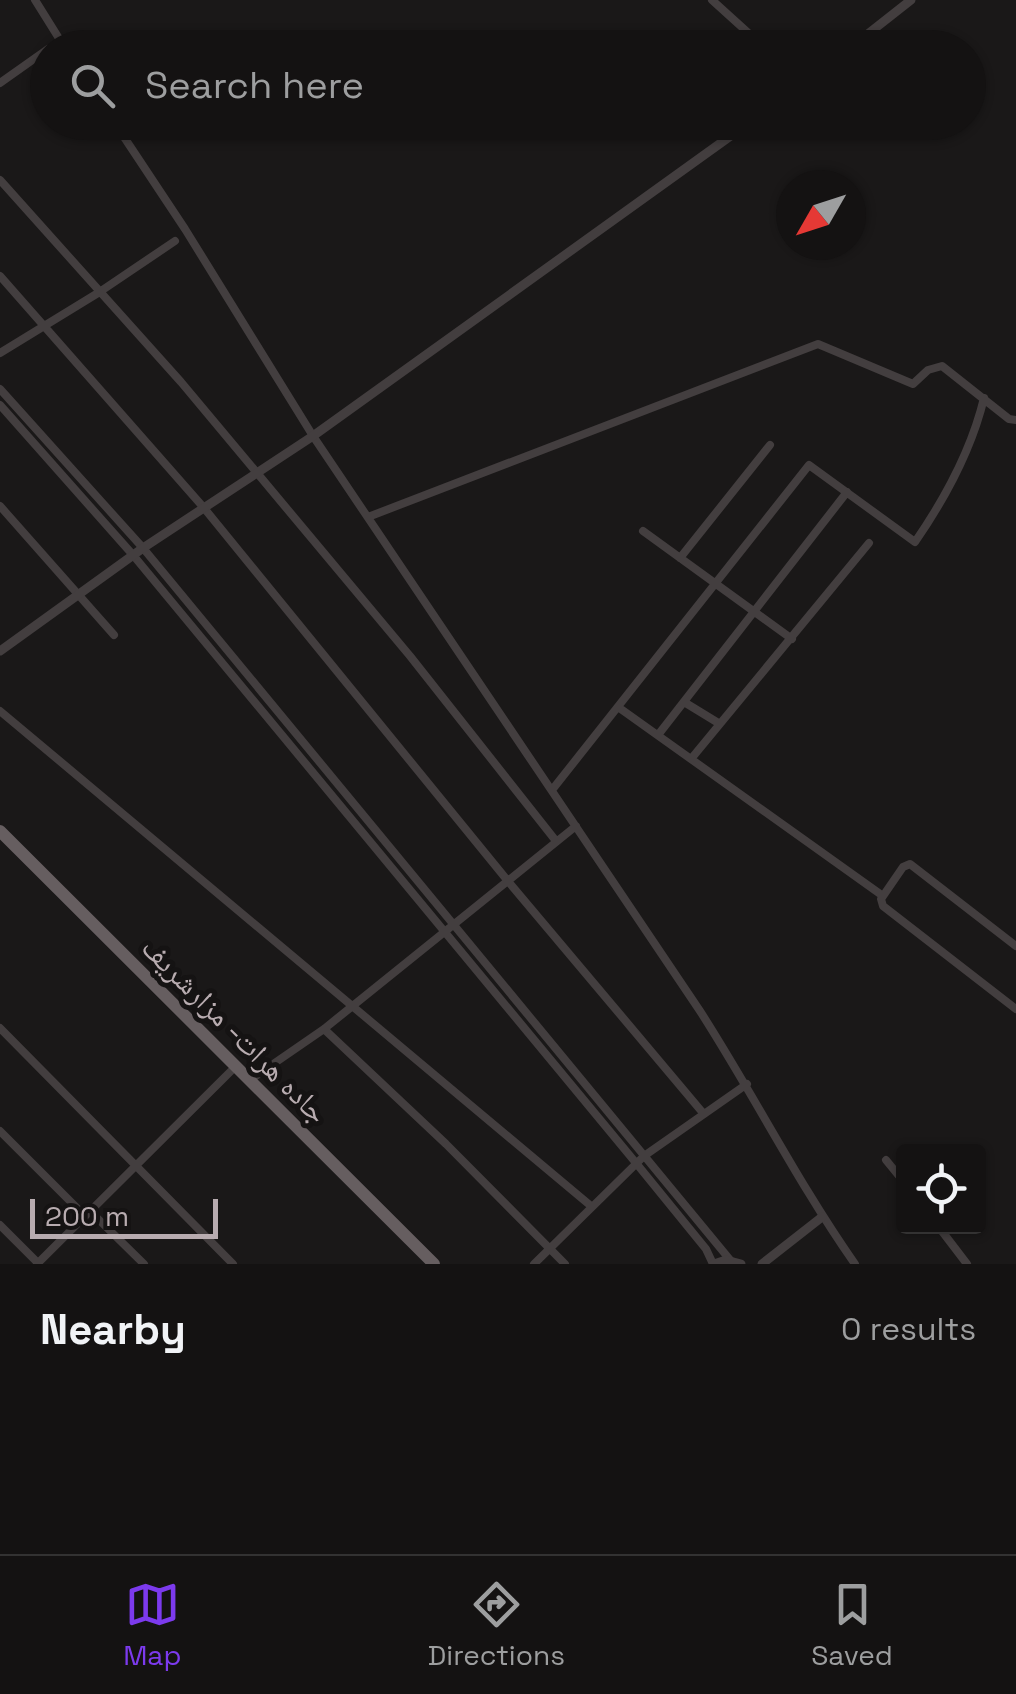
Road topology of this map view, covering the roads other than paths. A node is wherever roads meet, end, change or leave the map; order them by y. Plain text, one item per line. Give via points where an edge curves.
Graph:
1 (35, 0) edge
2 (712, 0) edge
3 (911, 0) edge
4 (53, 30) edge
5 (745, 30) edge
6 (873, 30) edge
7 (30, 61) edge
8 (1, 81) edge
9 (126, 140) edge
10 (725, 140) edge
11 (0, 180) edge
12 (175, 241) dead end
13 (0, 276) edge
14 (98, 294) junction
15 (45, 326) junction
16 (0, 353) edge
17 (0, 389) edge
18 (984, 398) junction
19 (0, 405) edge
20 (1016, 420) edge
21 (314, 436) junction
22 (770, 444) dead end
23 (255, 474) junction
24 (847, 492) junction
25 (0, 506) edge
26 (204, 508) junction
27 (368, 517) junction
28 (643, 531) dead end
29 (869, 543) dead end
30 (143, 548) junction
31 (133, 555) junction
32 (680, 558) junction
33 (715, 584) junction
34 (78, 594) junction
35 (754, 612) junction
36 (114, 634) dead end
37 (792, 638) junction
38 (0, 651) edge
39 (684, 702) junction
40 (618, 707) junction
41 (0, 711) edge
42 (720, 724) junction
43 (658, 736) junction
44 (690, 758) junction
45 (552, 790) junction
46 (576, 826) junction
47 (0, 832) edge
48 (556, 841) junction
49 (507, 880) junction
50 (883, 896) junction
51 (453, 923) junction
52 (443, 930) junction
53 (1016, 946) edge
54 (353, 1006) junction
55 (1016, 1010) edge
56 (0, 1028) edge
57 (324, 1029) junction
58 (236, 1066) junction
59 (250, 1080) junction
60 (747, 1084) junction
61 (702, 1113) junction
62 (0, 1131) edge
63 (644, 1156) junction
64 (886, 1160) dead end
65 (636, 1163) junction
66 (134, 1166) junction
67 (896, 1172) edge
68 (592, 1206) junction
69 (88, 1213) junction
70 (822, 1217) junction
71 (0, 1226) edge
72 (944, 1234) edge
73 (549, 1248) junction
74 (47, 1254) junction
75 (736, 1262) edge
76 (38, 1264) edge
77 (56, 1264) edge
78 (144, 1264) edge
79 (233, 1264) edge
80 (434, 1264) edge
81 (534, 1264) edge
82 (565, 1264) edge
83 (714, 1264) edge
84 (762, 1264) edge
85 (855, 1264) edge
86 (967, 1264) edge

1 - 4 street
2 - 5 street
3 - 6 street
7 - 8 street
9 - 21 street
10 - 21 street
11 - 14 street
12 - 14 street
13 - 15 street
14 - 15 street
14 - 23 street
15 - 16 street
15 - 26 street
17 - 30 street
18 - 20 street
18 - 24 street via 915,542
18 - 27 street via 942,366 913,384 818,344
19 - 31 street
21 - 23 street
21 - 27 street
22 - 32 street
23 - 26 street
23 - 48 street
24 - 33 street via 809,464
24 - 35 street
25 - 34 street
26 - 30 street
26 - 49 street
27 - 45 street
28 - 32 street
29 - 37 street
30 - 31 street
30 - 51 street
31 - 34 street
31 - 52 street
32 - 33 street
33 - 35 street
33 - 40 street
34 - 36 street
34 - 38 street
35 - 37 street
35 - 39 street
37 - 42 street
39 - 42 street
39 - 43 street
40 - 43 street
40 - 45 street
41 - 54 street
42 - 44 street
43 - 44 street
44 - 50 street
45 - 46 street
46 - 48 street
46 - 60 street
47 - 58 highway, جاده هرات- مزارشریف
48 - 49 street
49 - 51 street
49 - 61 street
50 - 53 street via 910,864
50 - 55 street via 883,906
51 - 52 street
51 - 63 street
52 - 54 street
52 - 65 street
54 - 57 street
54 - 68 street
56 - 66 street
57 - 59 street
57 - 73 street
58 - 59 highway, جاده هرات- مزارشریف
58 - 66 street
59 - 80 highway, جاده هرات- مزارشریف
60 - 61 street
60 - 70 street
61 - 63 street
62 - 69 street
63 - 65 street
63 - 75 street
64 - 67 street
65 - 68 street
65 - 83 street
66 - 69 street
66 - 79 street
68 - 73 street
69 - 74 street
69 - 78 street
70 - 84 street
70 - 85 street
71 - 76 street
72 - 86 street
73 - 81 street
73 - 82 street
74 - 76 street
74 - 77 street
75 - 83 street

